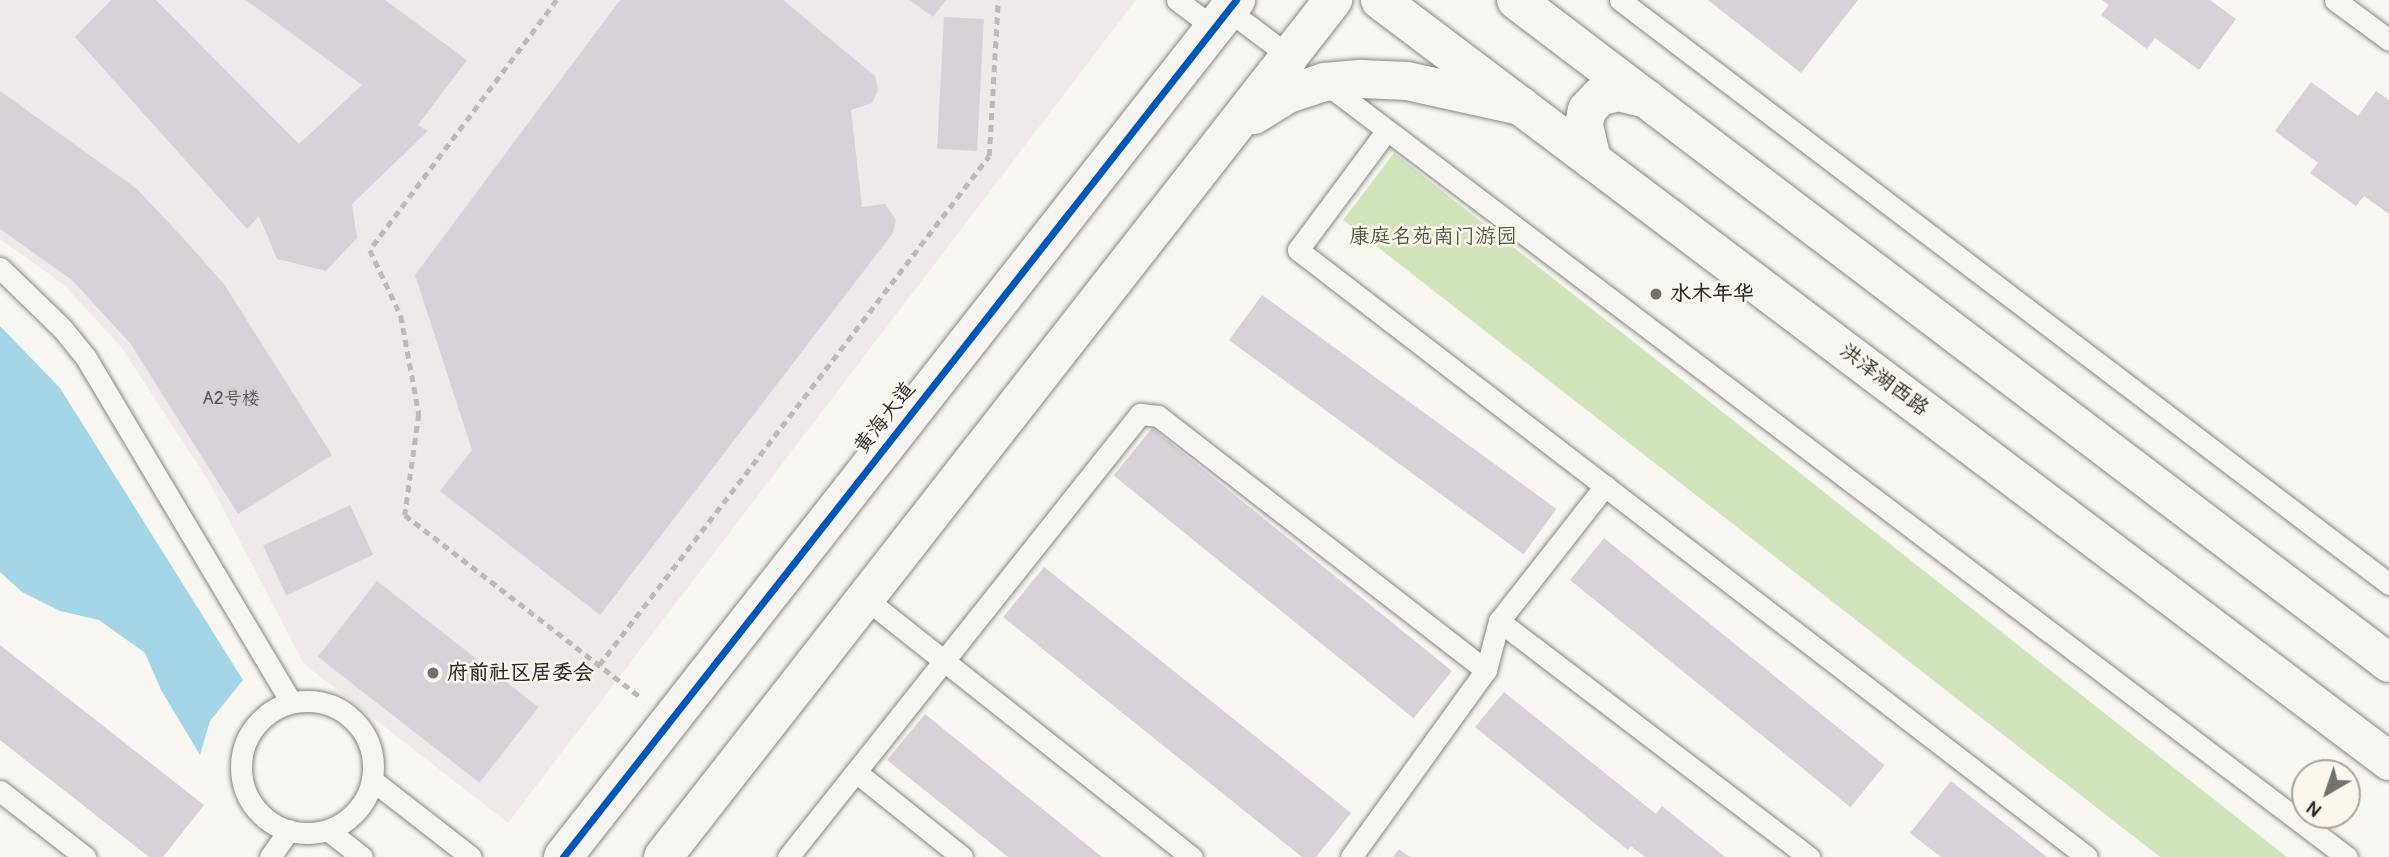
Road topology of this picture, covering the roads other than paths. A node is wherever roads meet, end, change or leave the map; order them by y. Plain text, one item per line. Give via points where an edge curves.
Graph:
1 (1333, 0) edge
2 (1380, 0) edge
3 (1620, 0) edge
4 (2335, 0) edge
5 (1521, 2) edge
6 (1210, 9) edge
7 (2389, 40) edge
8 (1292, 58) junction
9 (1324, 82) junction
10 (1647, 99) junction
11 (1521, 106) junction
12 (1240, 123) junction
13 (1387, 130) junction
14 (1591, 160) junction
15 (0, 268) edge
16 (1605, 486) junction
17 (2389, 584) edge
18 (866, 599) junction
19 (1499, 621) junction
20 (944, 661) junction
21 (2389, 663) edge
22 (1486, 670) junction
23 (291, 702) junction
24 (2389, 761) edge
25 (856, 772) junction
26 (372, 780) junction
27 (0, 791) edge
28 (289, 830) junction
29 (329, 831) junction
30 (85, 857) edge
31 (270, 857) edge
32 (362, 857) edge
33 (471, 857) edge
34 (563, 857) edge
35 (663, 857) edge
36 (788, 857) edge
37 (962, 857) edge
38 (1192, 857) edge
39 (1351, 857) edge
40 (1809, 857) edge
41 (2087, 857) edge
42 (2347, 857) edge

1 - 8 main road
2 - 11 main road, 洪泽湖西路
3 - 17 lane
4 - 7 lane
5 - 10 main road
6 - 8 lane
6 - 34 main road, 黄海大道 via 1188,62
8 - 9 lane
8 - 12 main road
9 - 11 main road via 1407,81
9 - 12 main road via 1288,94
9 - 13 lane
10 - 14 main road via 1619,92 1600,97 1587,110 1584,124
10 - 21 main road
11 - 14 main road, 洪泽湖西路
12 - 18 main road
13 - 16 lane via 1298,250
13 - 42 lane
14 - 24 main road, 洪泽湖西路
15 - 23 lane via 86,358
16 - 19 lane
16 - 41 lane
18 - 20 lane
18 - 35 main road
19 - 22 lane
19 - 40 lane
20 - 22 lane via 1140,414 1158,416
20 - 25 lane
20 - 38 lane
22 - 39 lane
23 - 26 lane via 313,700 354,718 373,758
23 - 28 lane via 270,711 255,726 241,765 254,806
25 - 36 lane
25 - 37 lane
26 - 29 lane via 364,801
26 - 33 lane
27 - 30 lane
28 - 29 lane
28 - 31 lane
29 - 32 lane

